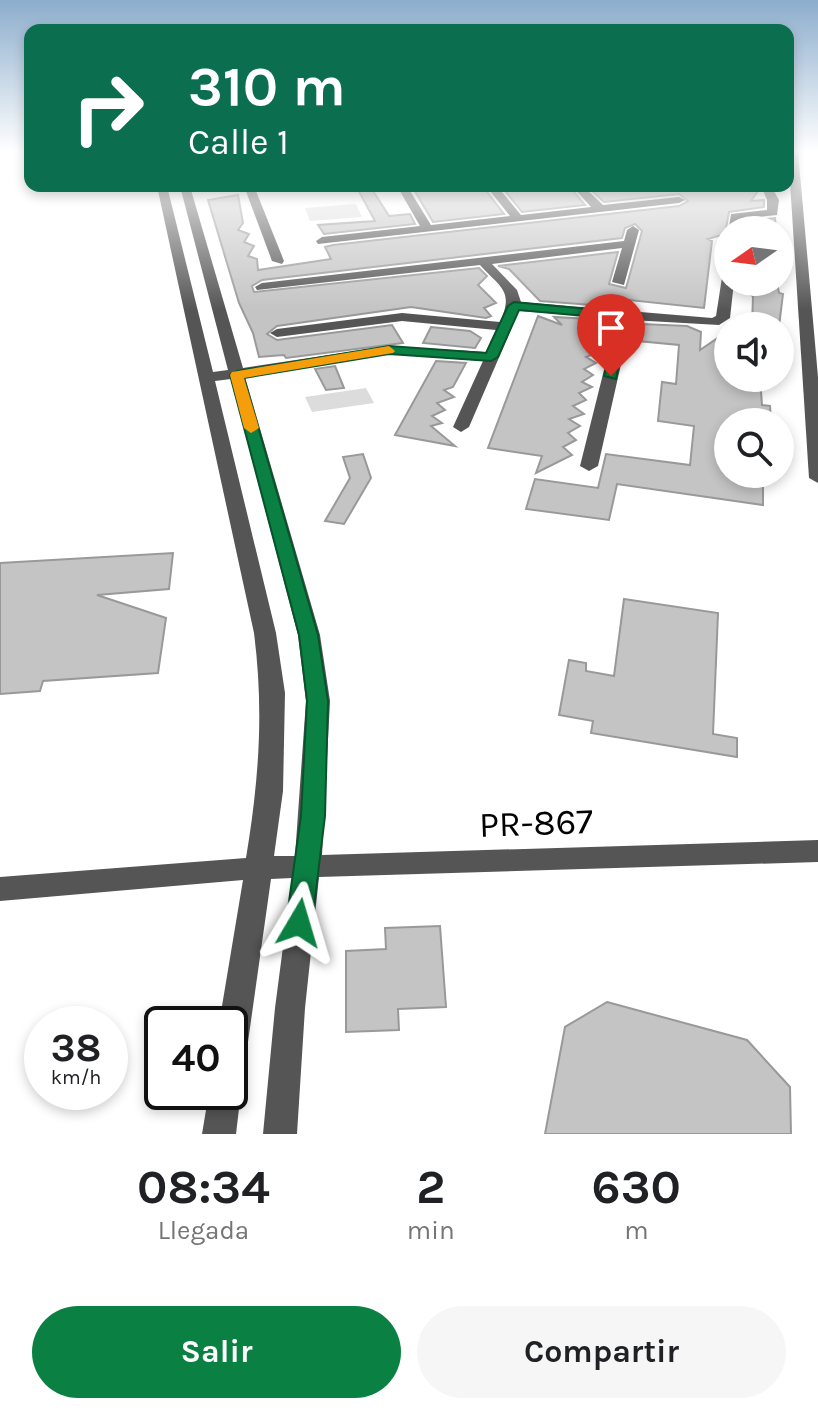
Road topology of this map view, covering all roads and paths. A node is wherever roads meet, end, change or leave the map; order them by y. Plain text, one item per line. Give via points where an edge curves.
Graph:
1 (167, 204) edge
2 (173, 204) edge
3 (186, 204) edge
4 (256, 204) edge
5 (412, 204) edge
6 (506, 204) edge
7 (595, 204) edge
8 (648, 204) edge
9 (773, 204) edge
10 (797, 204) edge
11 (601, 210) junction
12 (169, 213) junction
13 (735, 216) edge
14 (518, 219) junction
15 (427, 229) junction
16 (633, 230) dead end
17 (322, 241) dead end
18 (629, 244) junction
19 (278, 261) dead end
20 (483, 261) junction
21 (619, 282) dead end
22 (262, 287) dead end
23 (726, 296) edge
24 (514, 306) junction
25 (625, 316) junction
26 (505, 327) junction
27 (277, 333) dead end
28 (491, 357) junction
29 (237, 375) junction
30 (206, 378) junction
31 (461, 427) dead end
32 (589, 466) dead end
33 (818, 478) edge
34 (818, 851) edge
35 (306, 866) junction
36 (256, 868) junction
37 (0, 889) edge
38 (237, 1006) edge
39 (222, 1110) edge
40 (219, 1134) edge
41 (280, 1134) edge

1 - 12 street
2 - 12 street
3 - 29 street
4 - 19 street
5 - 15 street
6 - 14 street
7 - 11 street
8 - 11 street
9 - 13 street via 773,213
10 - 33 street
11 - 14 street
12 - 30 street
14 - 15 street
15 - 17 street
16 - 18 street
18 - 20 street
18 - 21 street
20 - 22 street
20 - 24 street via 512,293
23 - 25 street via 720,321
24 - 25 street
24 - 26 street
25 - 32 street
26 - 27 street via 402,317
26 - 28 street
28 - 29 street via 389,350
28 - 31 street
29 - 30 street
29 - 35 street via 309,635 318,701
30 - 36 street via 265,633 273,693 270,791
34 - 35 street, PR-867 / PR-867
35 - 36 street, PR-867 / PR-867
35 - 41 street
36 - 37 street, PR-867
36 - 38 street
39 - 40 street

